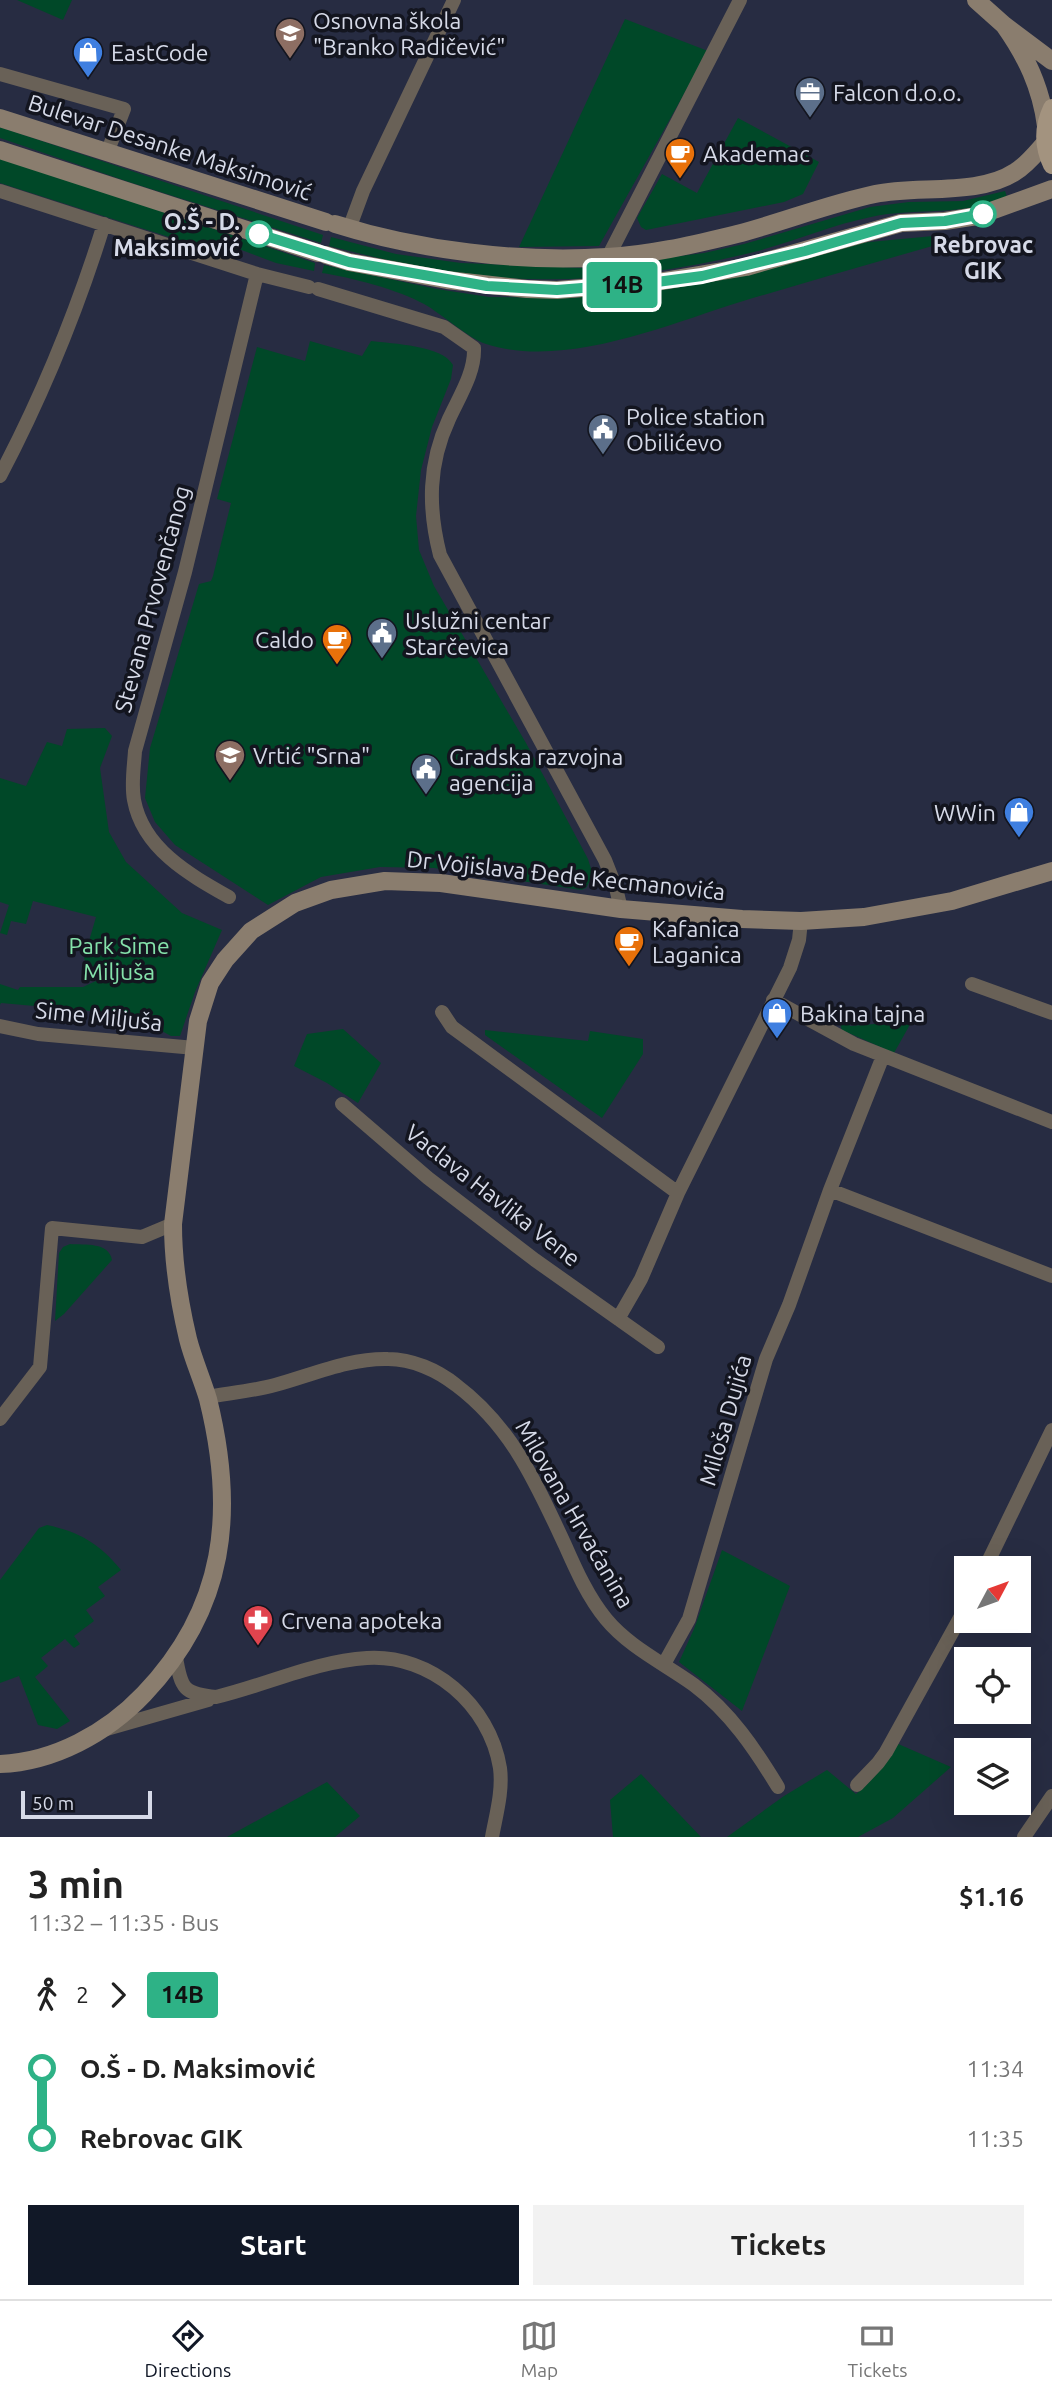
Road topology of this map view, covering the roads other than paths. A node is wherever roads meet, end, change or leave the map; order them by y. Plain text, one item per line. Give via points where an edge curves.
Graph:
1 (454, 0) edge
2 (740, 0) edge
3 (976, 0) edge
4 (1004, 25) junction
5 (1052, 61) edge
6 (0, 74) edge
7 (1052, 108) edge
8 (0, 118) edge
9 (1045, 134) junction
10 (0, 150) edge
11 (107, 153) junction
12 (1052, 165) edge
13 (1052, 189) edge
14 (0, 191) edge
15 (104, 224) junction
16 (337, 225) junction
17 (608, 257) junction
18 (257, 274) junction
19 (0, 476) edge
20 (1052, 871) edge
21 (229, 897) dead end
22 (621, 909) junction
23 (801, 921) junction
24 (972, 984) dead end
25 (773, 1000) junction
26 (442, 1012) dead end
27 (1052, 1013) edge
28 (0, 1026) edge
29 (195, 1048) junction
30 (883, 1056) junction
31 (342, 1104) dead end
32 (1052, 1122) edge
33 (830, 1189) junction
34 (678, 1192) junction
35 (173, 1224) junction
36 (1052, 1276) edge
37 (618, 1319) junction
38 (658, 1347) dead end
39 (207, 1397) junction
40 (0, 1419) edge
41 (1052, 1430) edge
42 (991, 1556) edge
43 (954, 1629) edge
44 (176, 1657) junction
45 (664, 1664) junction
46 (216, 1697) junction
47 (102, 1731) junction
48 (0, 1764) edge
49 (857, 1785) dead end
50 (778, 1787) dead end
51 (1052, 1796) edge
52 (492, 1837) edge
53 (1024, 1837) edge

1 - 16 street via 363,191
2 - 17 street
3 - 4 main road
4 - 5 main road
4 - 9 main road via 1036,81
6 - 11 street via 124,109
7 - 9 main road
8 - 11 main road, Bulevar Desanke Maksimović
9 - 12 main road
9 - 17 main road, Bulevar Desanke Maksimović via 1026,163 1004,178 962,187 874,194 738,233
10 - 13 main road via 362,265 487,286 557,290 702,276 901,223 977,216
11 - 16 main road, Bulevar Desanke Maksimović
14 - 15 street
15 - 18 street
15 - 19 street via 51,368
16 - 17 main road, Bulevar Desanke Maksimović via 482,254
18 - 21 street, Stevana Prvovenčanog via 185,572 135,751 133,778 136,810 157,846 171,861
18 - 22 street via 444,327 474,348 466,382 434,461 432,525 440,555 605,860
20 - 23 main road, Dr Vojislava Đede Kecmanovića via 952,901 864,917
22 - 23 main road, Dr Vojislava Đede Kecmanovića
22 - 29 main road, Dr Vojislava Đede Kecmanovića via 441,883 385,881 331,890 295,904 238,944 210,984
23 - 25 street via 790,968
24 - 27 street
25 - 30 street
25 - 34 street
26 - 34 street via 452,1027
28 - 29 street, Sime Miljuša via 38,1034
29 - 35 main road, Dr Vojislava Đede Kecmanovića
30 - 32 street
30 - 33 street, Miloša Dujića
31 - 37 street, Vaclava Havlika Vene via 428,1178
33 - 36 street
33 - 45 street, Miloša Dujića via 766,1359 689,1619
34 - 37 street via 641,1279
35 - 39 main road, Dr Vojislava Đede Kecmanovića via 188,1340
35 - 40 street via 142,1237 52,1228 40,1367
37 - 38 street, Vaclava Havlika Vene
39 - 44 main road, Dr Vojislava Đede Kecmanovića via 220,1465 221,1534 208,1593
39 - 45 street, Milovana Hrvaćanina via 378,1359 416,1364 448,1379 507,1435 530,1472 580,1578 607,1620
41 - 42 street
43 - 49 street via 886,1752
44 - 46 street via 184,1688 194,1695
44 - 47 main road, Dr Vojislava Đede Kecmanovića via 137,1701
45 - 50 street, Milovana Hrvaćanina via 722,1710
46 - 47 street
46 - 52 street via 349,1659 385,1657 430,1672 477,1711 492,1740 500,1769
47 - 48 main road, Dr Vojislava Đede Kecmanovića via 43,1758
51 - 53 street

